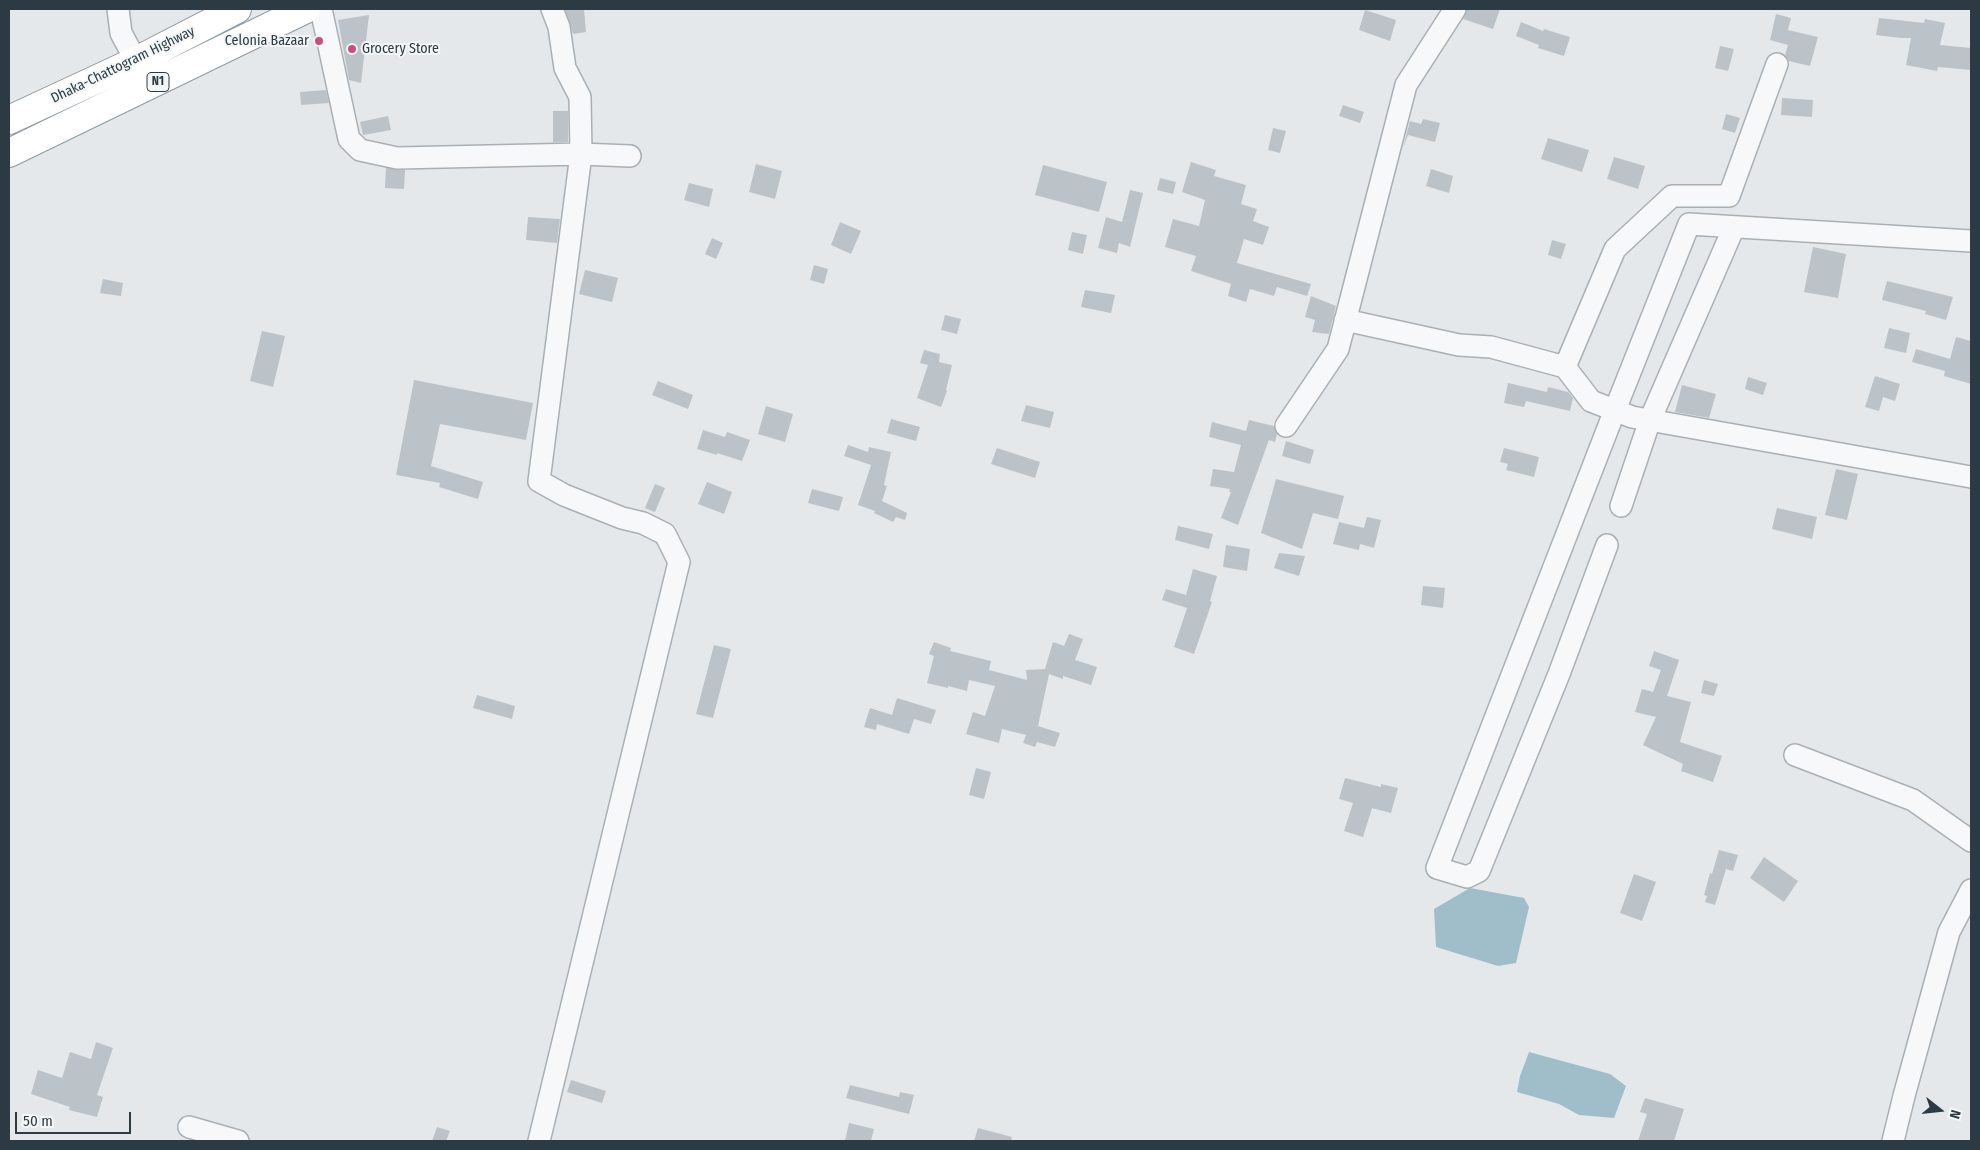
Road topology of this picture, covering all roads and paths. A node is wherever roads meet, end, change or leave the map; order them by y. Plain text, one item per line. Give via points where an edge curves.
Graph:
1 (118, 9) edge
2 (237, 9) edge
3 (306, 9) edge
4 (320, 9) edge
5 (552, 9) edge
6 (1455, 9) edge
7 (136, 61) junction
8 (1777, 64) dead end
9 (9, 120) edge
10 (9, 153) edge
11 (581, 154) junction
12 (630, 156) dead end
13 (1734, 227) junction
14 (1971, 241) edge
15 (1345, 320) junction
16 (1565, 367) junction
17 (1615, 410) junction
18 (1650, 420) junction
19 (1286, 426) dead end
20 (1971, 477) edge
21 (1620, 506) dead end
22 (1607, 545) dead end
23 (1795, 755) dead end
24 (1971, 841) edge
25 (1971, 890) edge
26 (190, 1126) dead end
27 (238, 1141) edge
28 (539, 1141) edge
29 (1893, 1141) edge

1 - 7 street via 122,33
2 - 7 highway, Dhaka-Chattogram Highway / N1
3 - 10 highway, N1
4 - 11 street via 349,139 360,150 397,158
5 - 11 street via 559,26 565,68 580,97
6 - 15 street via 1406,85
7 - 9 highway, Dhaka-Chattogram Highway / N1
8 - 16 street via 1729,196 1672,196 1615,249
11 - 12 street
11 - 28 street via 539,481 564,495 622,518 643,522 665,534 679,562
13 - 14 street
13 - 17 street via 1689,224
13 - 18 street
15 - 16 street via 1459,345 1491,347
15 - 19 street via 1338,349
16 - 17 street via 1591,402
17 - 18 street
17 - 22 street via 1437,868 1467,877 1479,870
18 - 20 street
18 - 21 street
23 - 24 street via 1913,800
25 - 29 street via 1950,932
26 - 27 street

